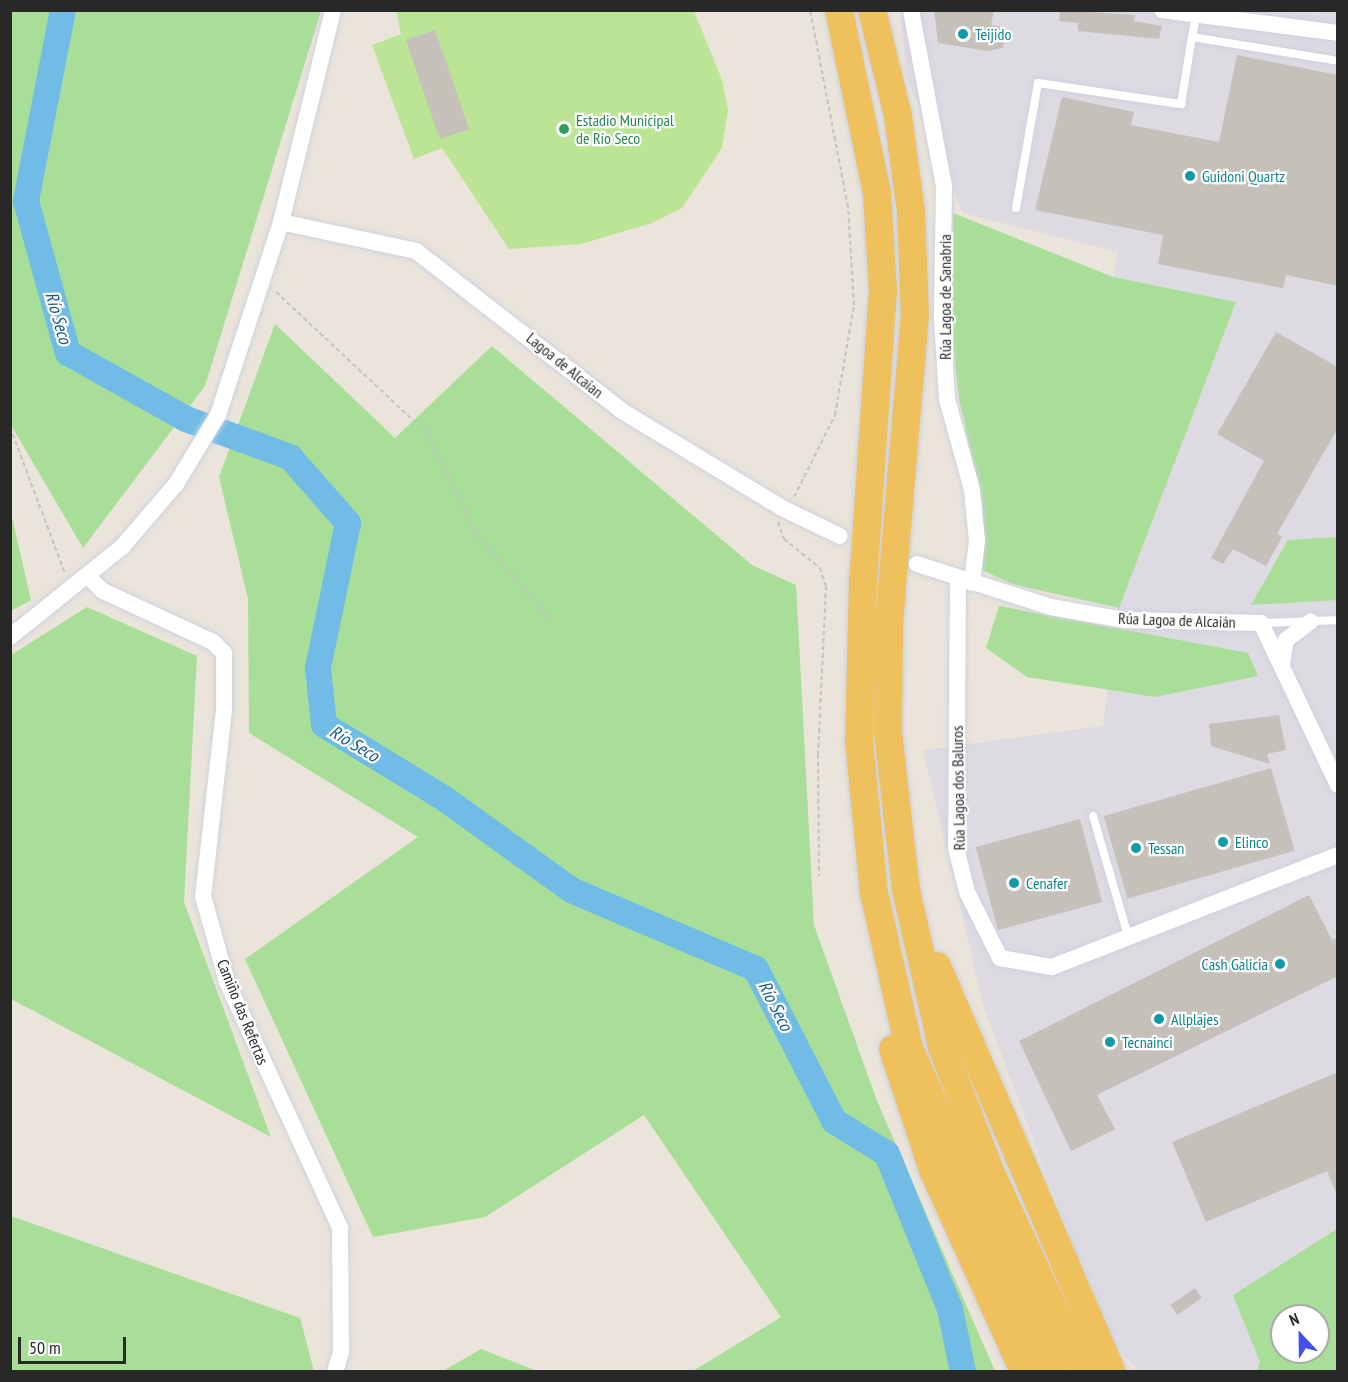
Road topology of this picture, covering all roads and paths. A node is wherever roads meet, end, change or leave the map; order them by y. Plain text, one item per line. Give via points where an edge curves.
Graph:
1 (333, 10) edge
2 (810, 10) edge
3 (839, 10) edge
4 (872, 10) edge
5 (911, 10) edge
6 (1162, 10) edge
7 (1196, 15) junction
8 (1338, 33) edge
9 (1192, 37) junction
10 (1338, 61) edge
11 (1016, 207) dead end
12 (281, 222) junction
13 (265, 281) junction
14 (10, 427) edge
15 (785, 509) junction
16 (840, 536) dead end
17 (917, 564) dead end
18 (87, 576) junction
19 (965, 582) junction
20 (72, 589) junction
21 (552, 620) dead end
22 (1338, 620) edge
23 (1311, 621) junction
24 (1261, 623) junction
25 (10, 637) edge
26 (1282, 665) junction
27 (1338, 784) edge
28 (1093, 816) dead end
29 (1338, 855) edge
30 (819, 876) dead end
31 (906, 890) junction
32 (873, 893) junction
33 (1129, 939) junction
34 (335, 1371) edge
35 (1024, 1371) edge
36 (1052, 1371) edge
37 (1083, 1371) edge
38 (1112, 1371) edge

1 - 12 street
2 - 15 path via 848,207 854,305 835,415
3 - 32 highway via 877,194 883,290 863,582 859,741
4 - 31 highway via 898,116 911,212 915,314 889,650 891,784
5 - 19 street, Rúa Lagoa de Sanabria via 944,186 942,319 947,399 972,490 976,541
6 - 7 street
7 - 8 street
7 - 9 lane
9 - 10 lane
9 - 11 lane via 1181,104 1038,83
12 - 13 street
12 - 15 street, Lagoa de Alcaian via 416,251 622,411
13 - 18 street via 218,415 176,484 123,547
13 - 21 path via 428,434 476,534
14 - 20 path
15 - 16 street, Lagoa de Alcaian
15 - 30 path via 777,526 784,539 810,556 826,586 818,754
17 - 19 street, Rúa Lagoa de Alcaián
18 - 20 street
18 - 34 street, Camiño das Refertas via 103,591 213,642 224,653 224,710 204,896 227,982 340,1228 341,1352
19 - 24 street, Rúa Lagoa de Alcaián via 1051,607 1125,620
19 - 33 street, Rúa Lagoa dos Baluros via 956,848 982,930 1000,958 1026,966 1052,967
20 - 25 street
22 - 23 lane, Rúa Lagoa de Alcaián
23 - 24 lane, Rúa Lagoa de Alcaián
23 - 26 street via 1286,640
24 - 26 street
26 - 27 street
28 - 33 lane
29 - 33 street, Rúa Lagoa dos Baluros
31 - 37 highway via 942,1047 990,1171
31 - 38 highway
32 - 35 highway via 878,987 911,1112
32 - 36 highway via 909,1048

